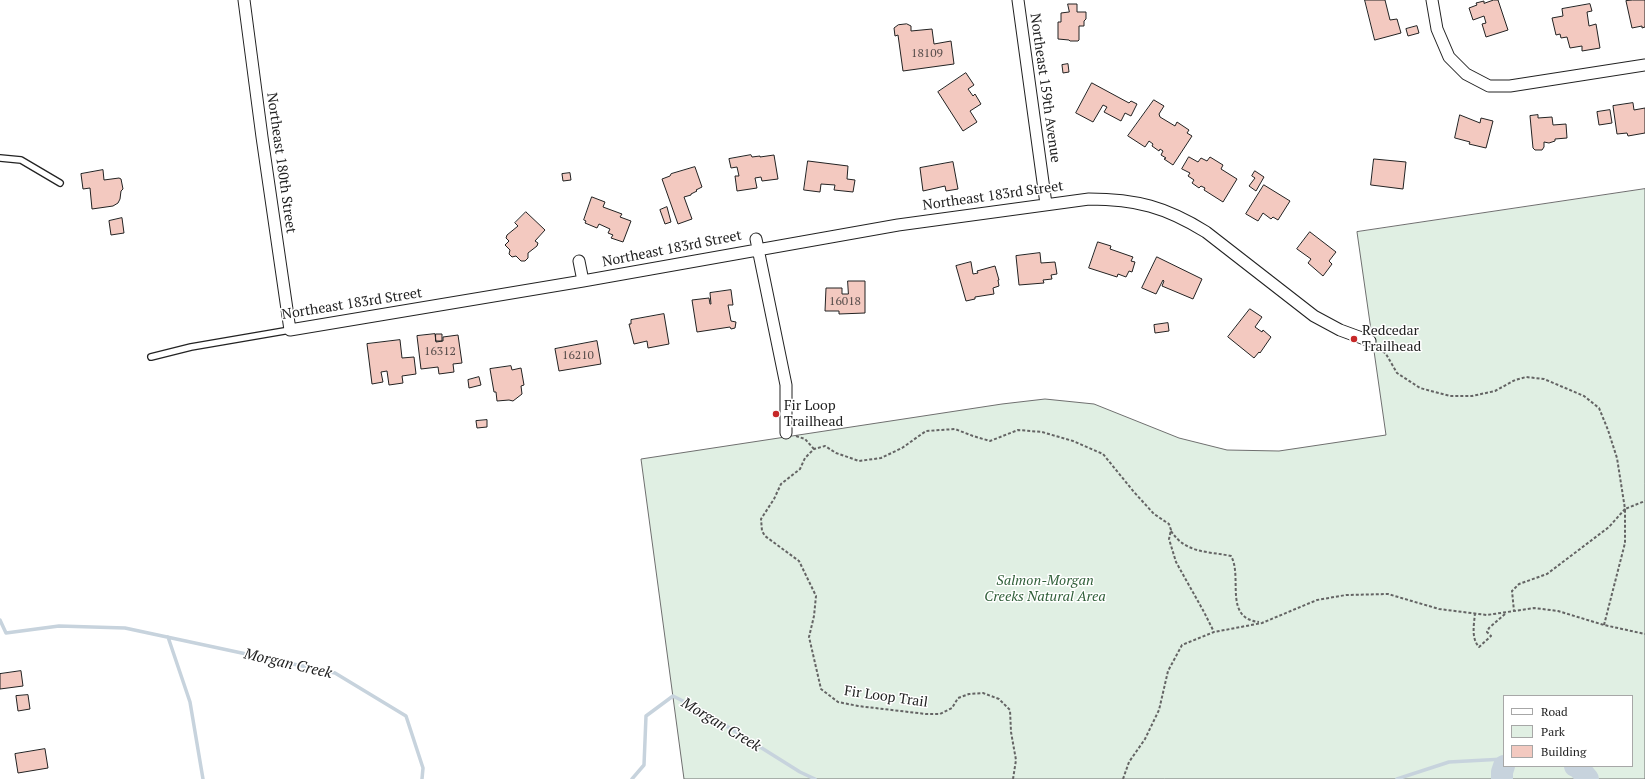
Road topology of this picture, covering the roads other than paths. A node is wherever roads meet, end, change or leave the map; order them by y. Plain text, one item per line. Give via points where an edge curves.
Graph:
1 (244, 0) edge
2 (1018, 0) edge
3 (1432, 0) edge
4 (1645, 65) edge
5 (0, 158) edge
6 (60, 182) dead end
7 (1046, 204) junction
8 (757, 244) junction
9 (579, 261) dead end
10 (583, 281) junction
11 (290, 330) junction
12 (1370, 341) road end
13 (150, 357) dead end
14 (786, 433) road end

1 - 11 street, Northeast 180th Street
2 - 7 street, Northeast 159th Avenue
3 - 4 street via 1437,29 1449,56 1466,74 1489,86 1510,86
5 - 6 lane via 21,160
7 - 8 street, Northeast 183rd Street
7 - 12 street, Northeast 183rd Street via 1115,199 1143,203 1173,213 1206,232 1314,316 1340,330
8 - 10 street, Northeast 183rd Street
8 - 14 street via 786,386
9 - 10 street
10 - 11 street, Northeast 183rd Street
11 - 13 lane, Northeast 183rd Street via 191,347

